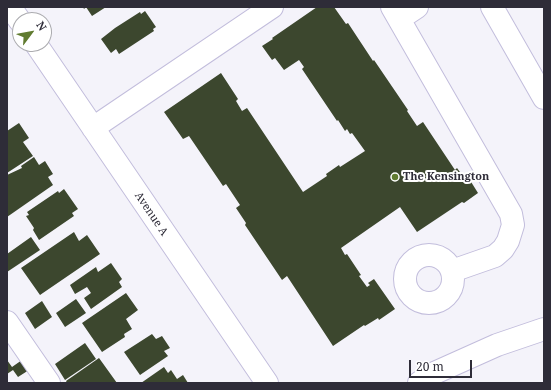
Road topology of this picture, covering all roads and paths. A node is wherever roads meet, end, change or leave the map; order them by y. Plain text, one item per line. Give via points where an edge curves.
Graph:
1 (272, 7) edge
2 (417, 7) edge
3 (492, 7) edge
4 (395, 13) edge
5 (41, 52) edge
6 (544, 98) edge
7 (93, 128) junction
8 (452, 271) dead end
9 (7, 322) edge
10 (544, 329) edge
11 (48, 383) edge
12 (267, 383) edge
13 (418, 383) edge

1 - 7 main road
2 - 4 main road
3 - 6 main road
4 - 8 main road via 511,214 513,225 503,249 495,256
5 - 7 main road, Avenue A
7 - 12 main road, Avenue A
9 - 11 main road
10 - 13 main road via 497,346 430,375

